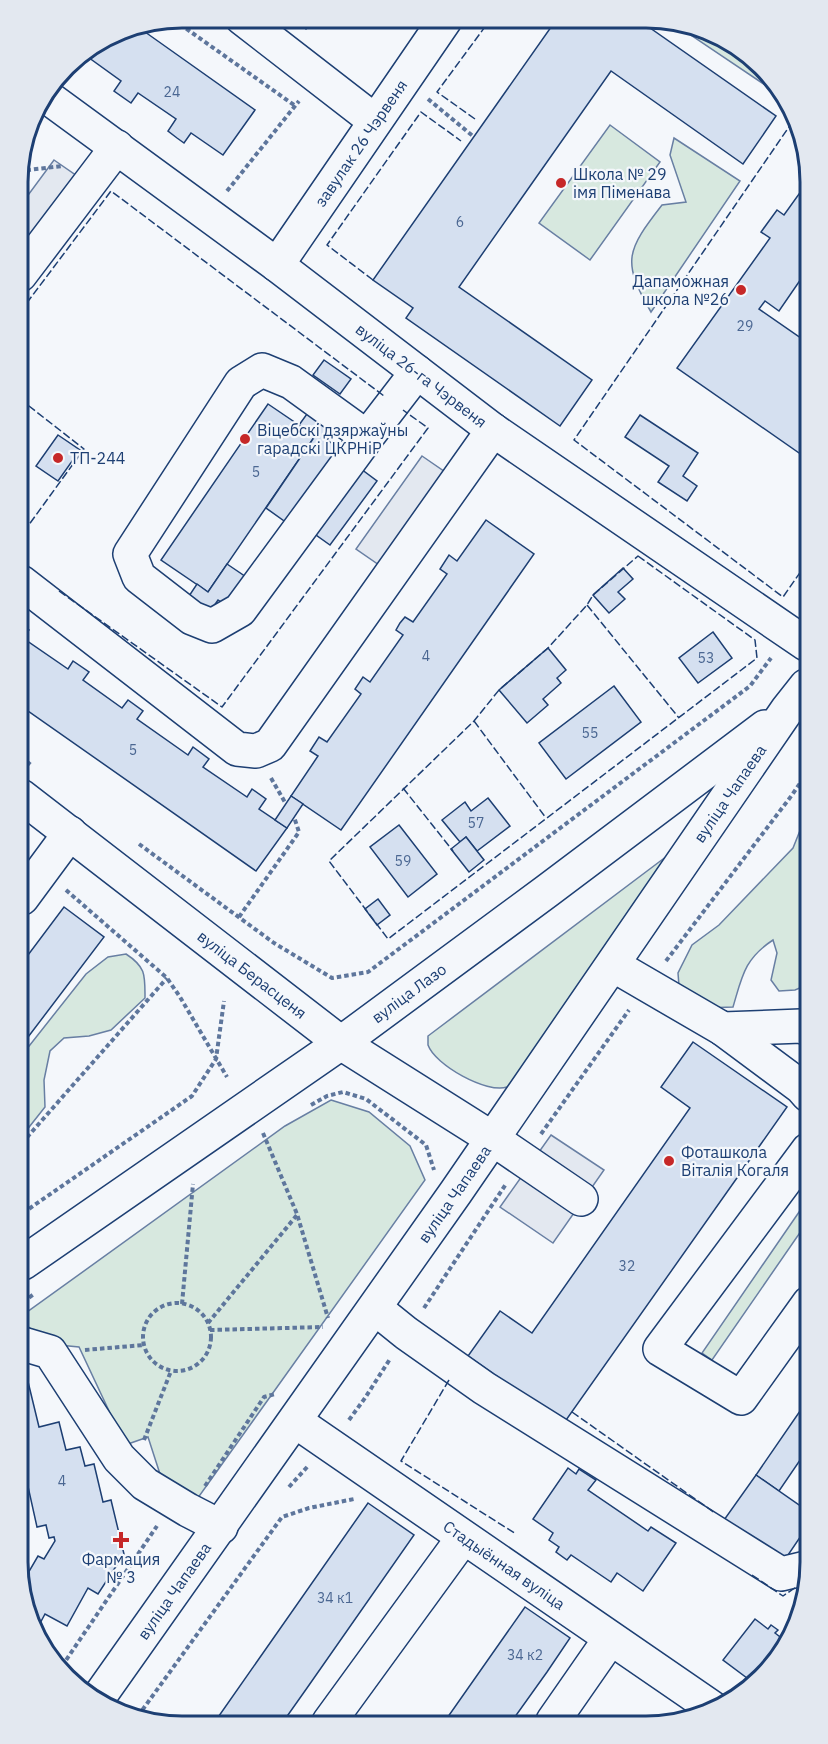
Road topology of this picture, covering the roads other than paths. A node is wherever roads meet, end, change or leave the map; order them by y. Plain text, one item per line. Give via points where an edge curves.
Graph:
1 (255, 28) edge
2 (439, 28) edge
3 (52, 100) edge
4 (375, 121) junction
5 (117, 147) junction
6 (29, 262) edge
7 (277, 265) junction
8 (417, 372) junction
9 (493, 430) junction
10 (367, 437) junction
11 (29, 588) edge
12 (797, 639) edge
13 (796, 698) edge
14 (31, 783) edge
15 (70, 833) junction
16 (28, 889) edge
17 (613, 965) junction
18 (799, 1026) edge
19 (723, 1029) junction
20 (341, 1043) junction
21 (799, 1086) edge
22 (493, 1139) junction
23 (799, 1162) edge
24 (581, 1199) dead end
25 (28, 1259) edge
26 (375, 1308) junction
27 (799, 1318) edge
28 (36, 1348) edge
29 (290, 1406) junction
30 (221, 1527) junction
31 (463, 1538) junction
32 (799, 1570) edge
33 (610, 1639) junction
34 (102, 1693) edge
35 (705, 1703) edge
36 (333, 1716) edge
37 (556, 1716) edge

1 - 4 street
2 - 4 street, завулак 26 Чэрвеня
3 - 5 street, вуліца 26-га Чэрвеня
4 - 7 street, завулак 26 Чэрвеня
5 - 6 street
5 - 7 street, вуліца 26-га Чэрвеня
7 - 8 street, вуліца 26-га Чэрвеня
8 - 9 street, вуліца 26-га Чэрвеня
8 - 10 street
9 - 11 street via 270,745 256,751 237,749
9 - 12 street, вуліца 26-га Чэрвеня
10 - 10 street via 240,610 212,626 192,618 139,577 130,555 241,383 262,370 291,382
13 - 17 street, вуліца Чапаева
13 - 20 street, вуліца Лазо via 547,891
14 - 15 street, вуліца Берасценя
15 - 16 street
15 - 20 street, вуліца Берасценя
17 - 19 street
17 - 22 street, вуліца Чапаева
18 - 19 street
19 - 21 street
20 - 22 street, вуліца Берасценя
20 - 25 street, вуліца Лазо
22 - 24 street, вуліца Берасценя
22 - 26 street, вуліца Чапаева
23 - 27 street via 660,1349 741,1398
26 - 29 street, вуліца Чапаева
26 - 32 street via 484,1388 781,1574
28 - 30 street via 119,1458 145,1484
29 - 30 street, вуліца Чапаева
29 - 31 street, Стадыённая вуліца via 330,1444
30 - 34 street, вуліца Чапаева
31 - 33 street, Стадыённая вуліца
31 - 36 street
33 - 35 street, Стадыённая вуліца
33 - 37 street

